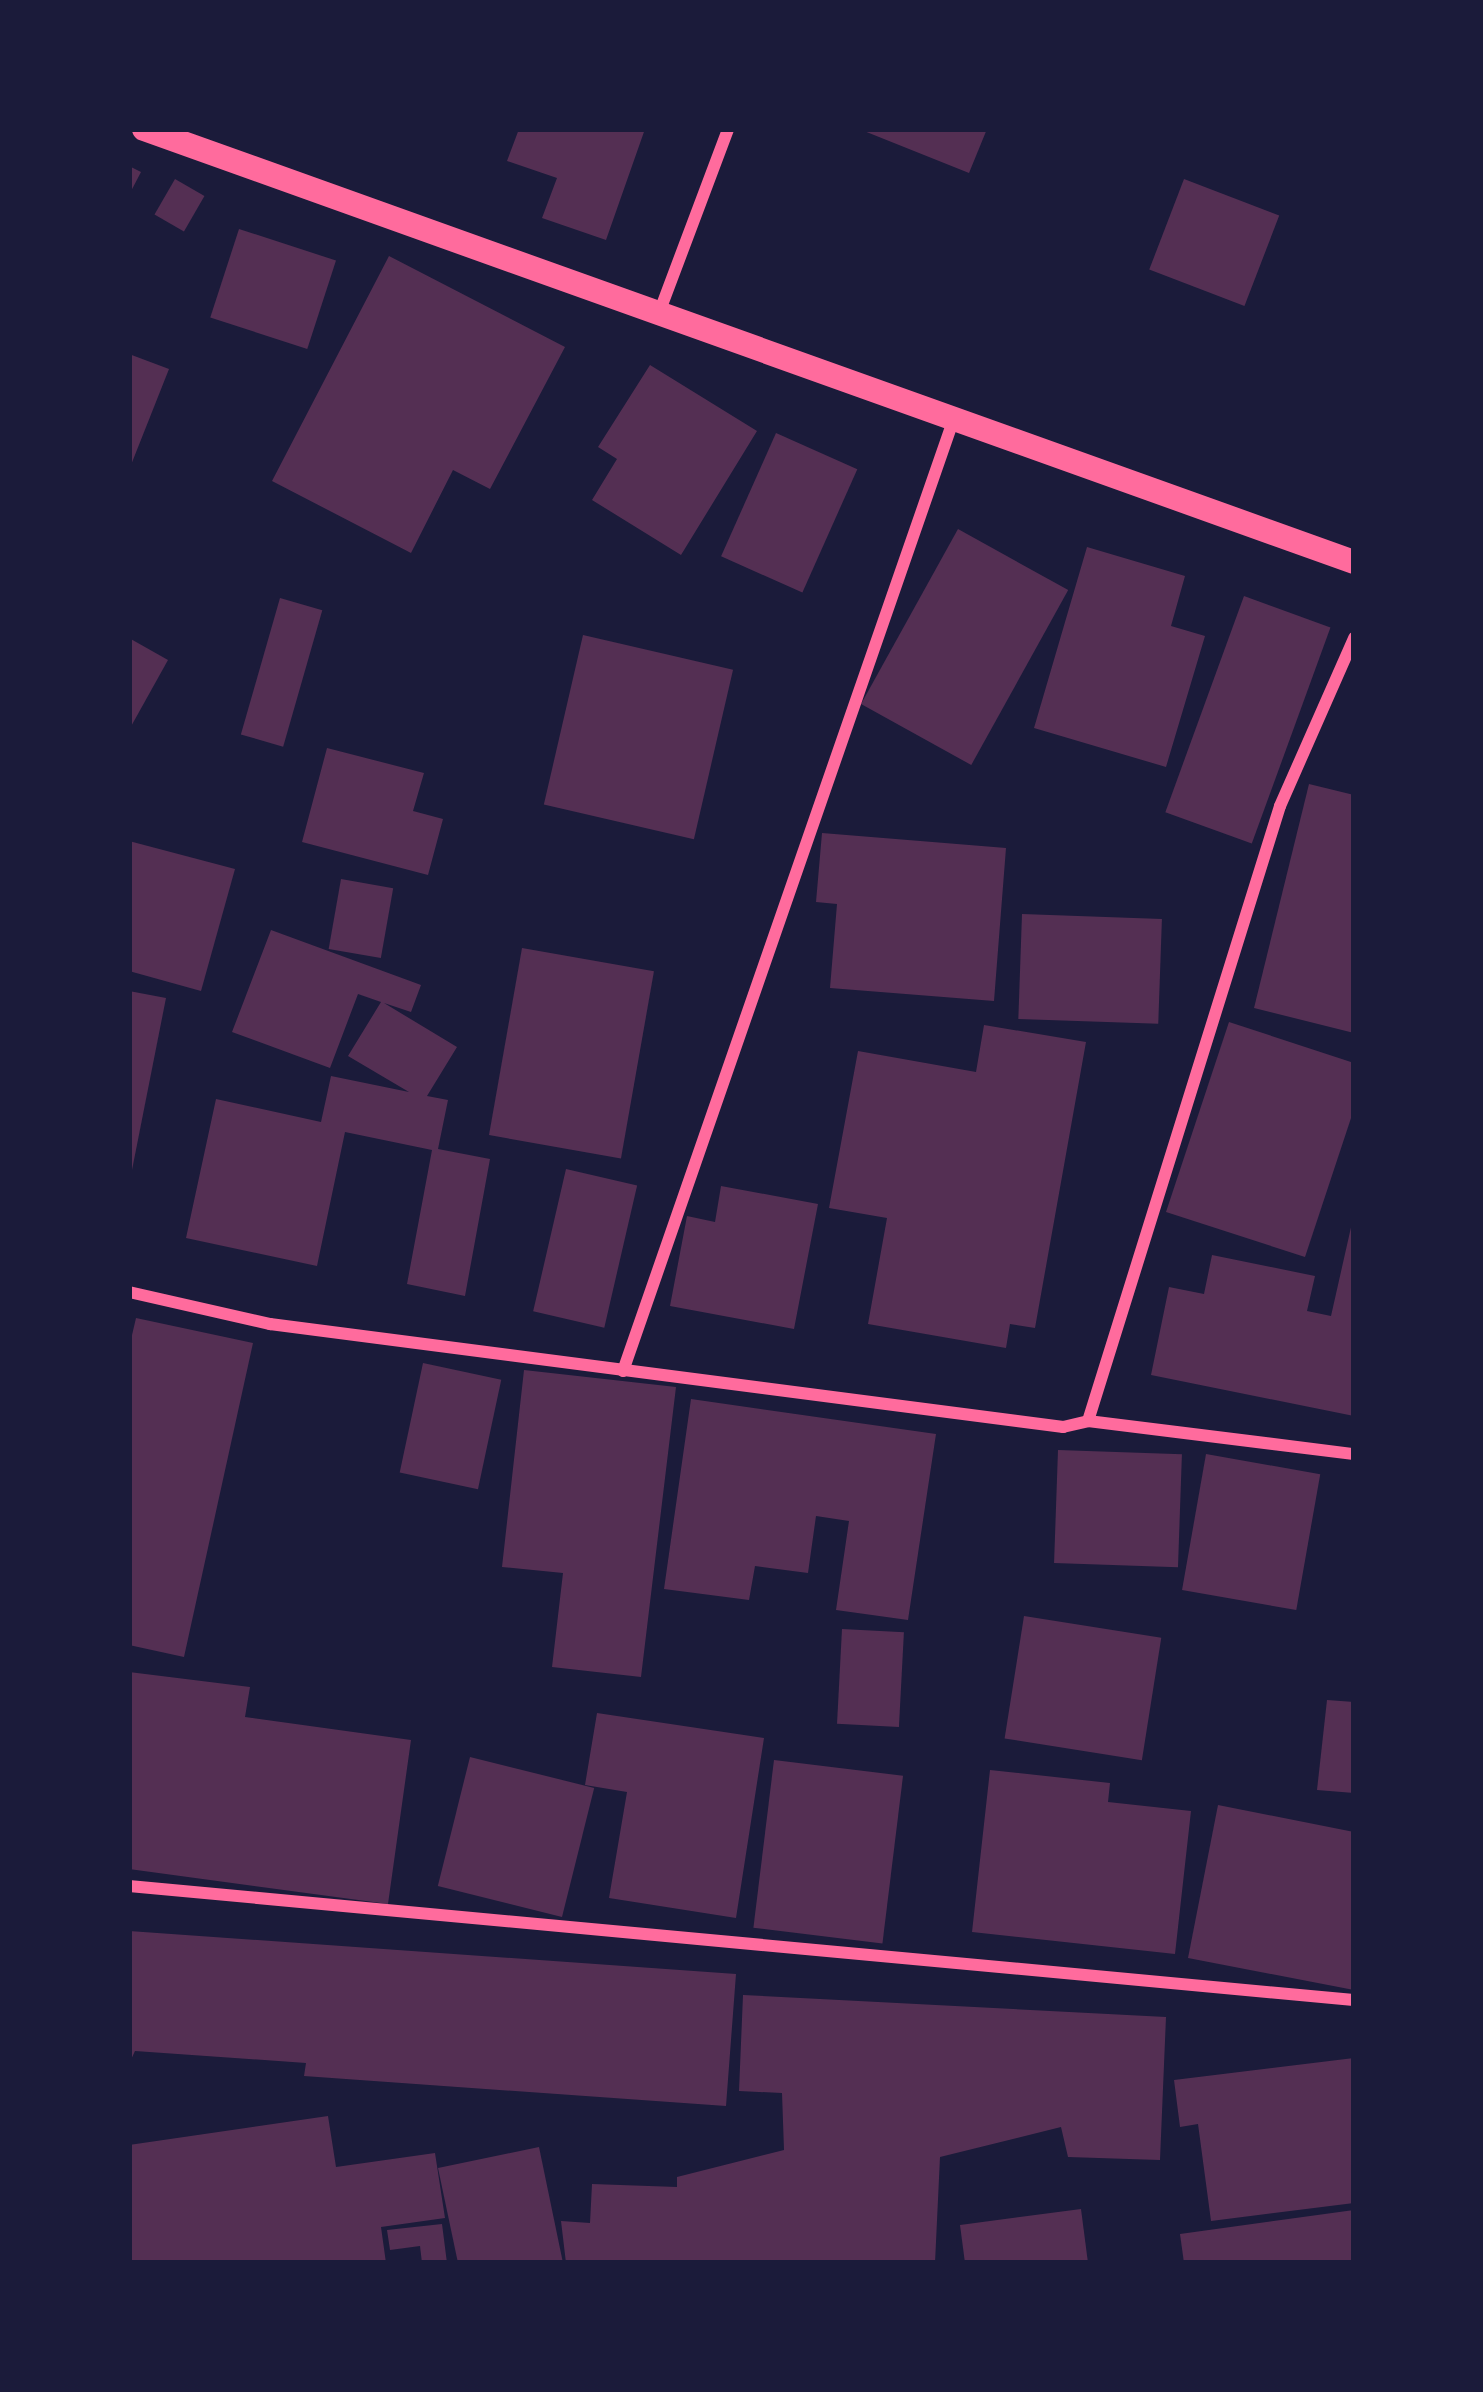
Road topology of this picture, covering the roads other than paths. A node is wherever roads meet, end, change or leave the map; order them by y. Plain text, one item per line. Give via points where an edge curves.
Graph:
1 (144, 129) edge
2 (728, 129) edge
3 (658, 316) junction
4 (952, 424) junction
5 (1354, 562) edge
6 (1354, 638) edge
7 (129, 1292) edge
8 (623, 1371) junction
9 (1088, 1421) junction
10 (1354, 1454) edge
11 (129, 1886) edge
12 (1354, 2000) edge

1 - 3 main road
2 - 3 street
3 - 4 main road
4 - 5 main road
4 - 8 street
6 - 9 street via 1280,806
7 - 8 street via 271,1324
8 - 9 street via 1064,1427
9 - 10 street
11 - 12 street

